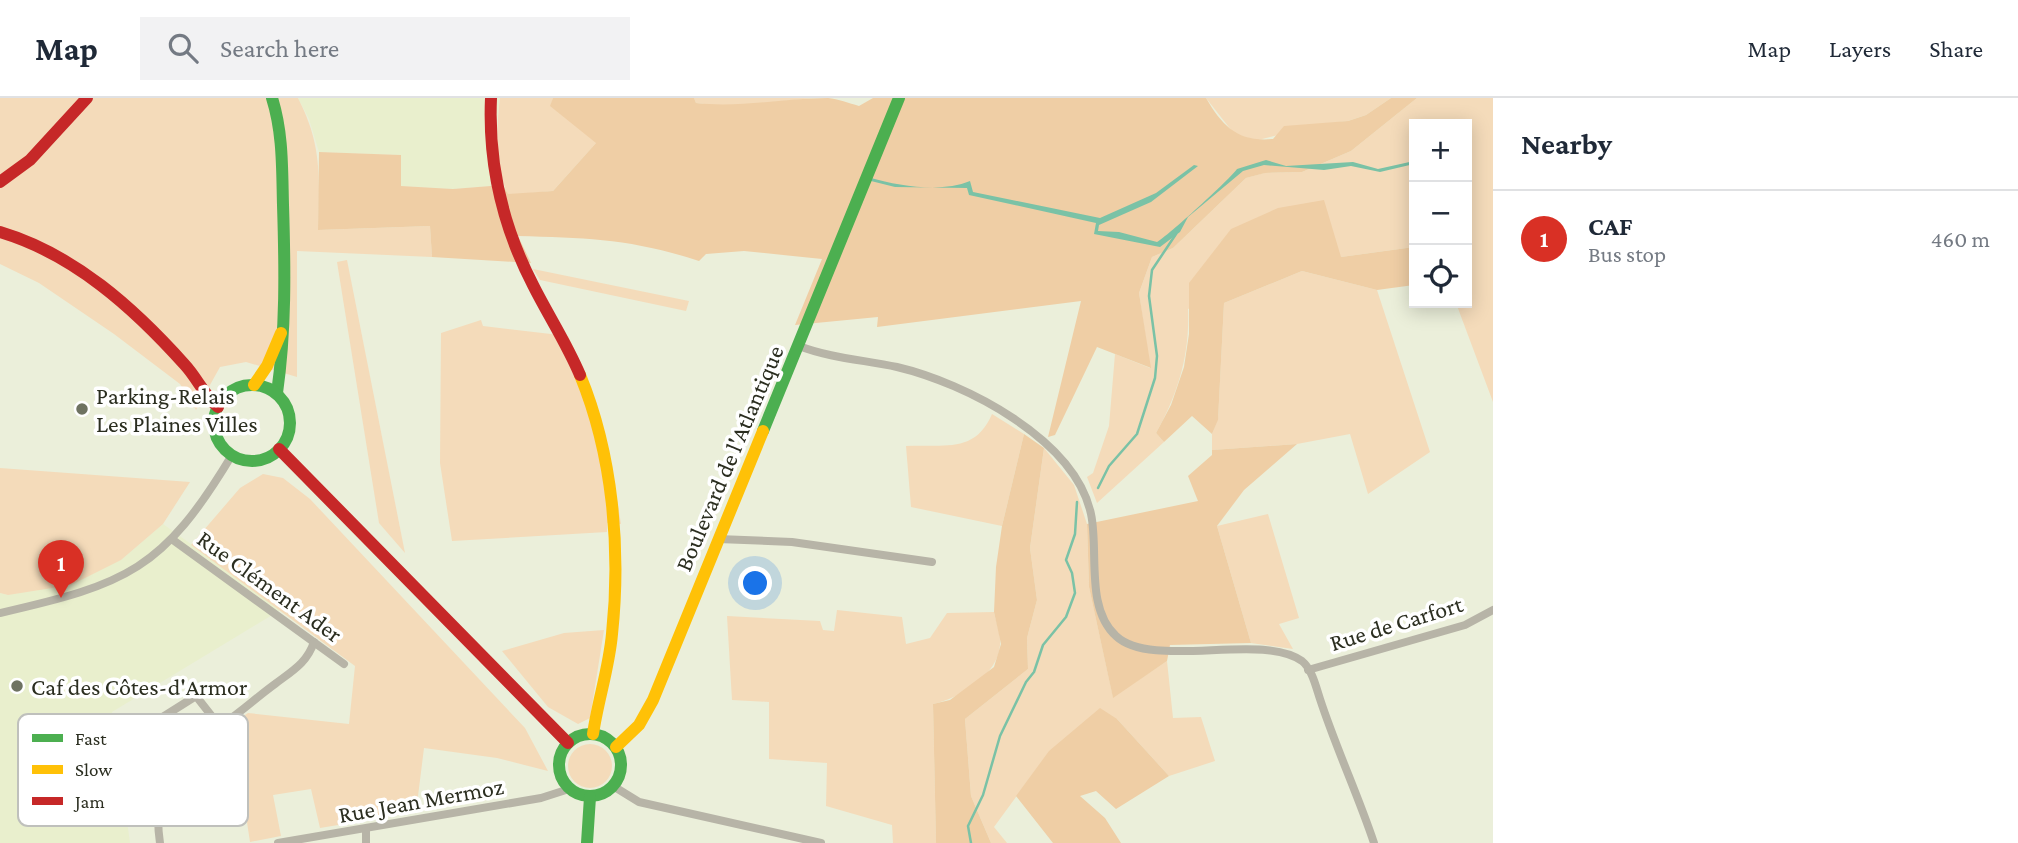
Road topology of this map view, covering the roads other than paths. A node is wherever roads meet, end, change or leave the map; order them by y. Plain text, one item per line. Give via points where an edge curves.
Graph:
1 (86, 98) edge
2 (272, 98) edge
3 (491, 98) edge
4 (899, 98) edge
5 (0, 182) edge
6 (0, 232) edge
7 (283, 330) junction
8 (799, 346) junction
9 (254, 385) junction
10 (277, 393) junction
11 (218, 407) junction
12 (279, 449) junction
13 (232, 455) junction
14 (173, 540) junction
15 (718, 540) junction
16 (932, 562) dead end
17 (1493, 610) edge
18 (0, 613) edge
19 (314, 642) junction
20 (344, 664) dead end
21 (1308, 670) junction
22 (167, 714) edge
23 (210, 714) edge
24 (235, 714) edge
25 (593, 734) junction
26 (568, 743) junction
27 (616, 747) junction
28 (613, 786) junction
29 (569, 789) junction
30 (590, 797) junction
31 (366, 830) junction
32 (278, 843) edge
33 (366, 843) edge
34 (587, 843) edge
35 (821, 843) edge
36 (1374, 843) edge

1 - 5 main road via 30,160
2 - 7 main road via 281,129
3 - 25 main road via 491,153 506,225 583,379 609,484 615,576 612,636
4 - 8 main road, Boulevard de l'Atlantique
6 - 11 main road via 55,251 88,275 186,366
7 - 9 main road
7 - 10 main road via 284,358
8 - 15 main road, Boulevard de l'Atlantique
8 - 21 street via 898,368 959,388 1055,451 1085,495 1100,604 1107,626 1118,638 1169,651 1285,654 1303,662
9 - 10 main road
9 - 11 main road via 234,390
10 - 12 main road via 290,419
11 - 13 main road via 218,439
12 - 13 main road via 252,461
12 - 26 main road
13 - 14 street
14 - 18 street via 136,569 106,584
14 - 19 street, Rue Clément Ader
15 - 16 street via 792,542
15 - 27 main road, Boulevard de l'Atlantique via 653,700 639,725
17 - 21 street, Rue de Carfort via 1465,625
19 - 20 street, Rue Clément Ader
19 - 24 street via 306,661
21 - 36 street
22 - 23 street via 196,696
25 - 26 main road
25 - 27 main road
26 - 29 main road via 559,761
27 - 28 main road via 621,767
28 - 30 main road
28 - 35 street via 639,802
29 - 30 main road
29 - 31 street, Rue Jean Mermoz
30 - 34 main road
31 - 32 street, Rue Jean Mermoz
31 - 33 street

